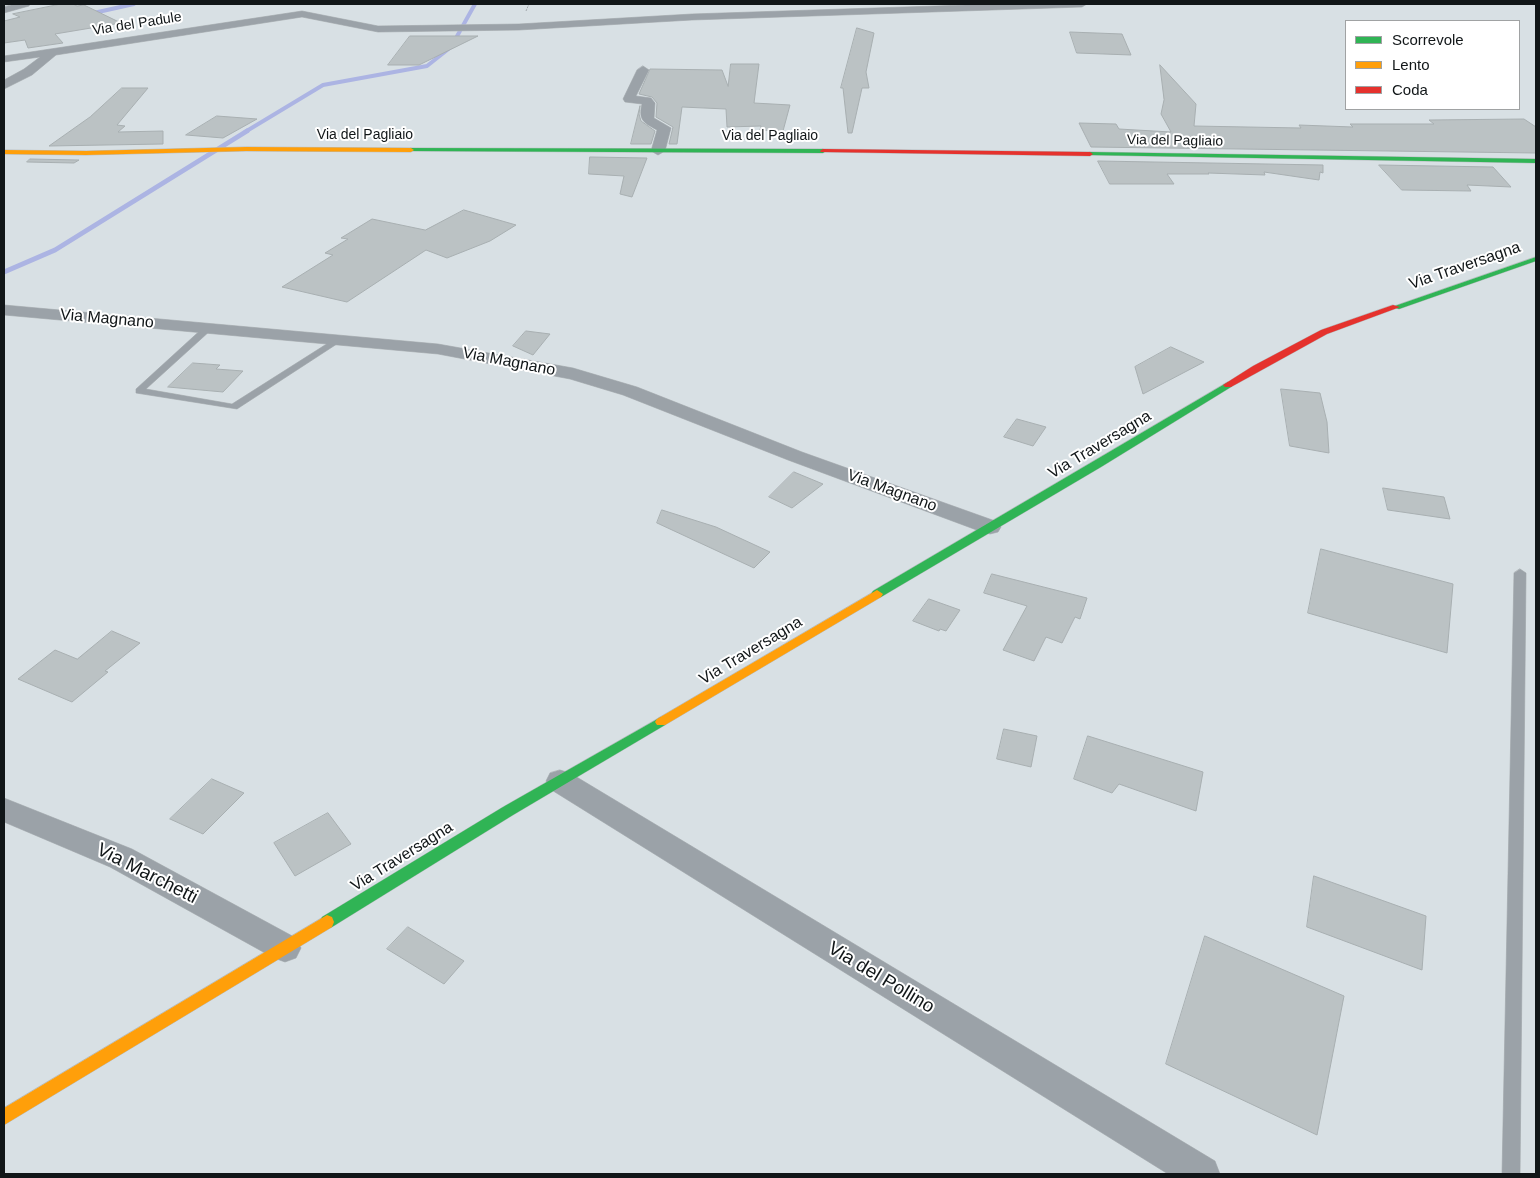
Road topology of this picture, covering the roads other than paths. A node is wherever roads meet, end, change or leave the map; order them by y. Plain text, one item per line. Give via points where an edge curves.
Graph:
1 (25, 4) edge
2 (1082, 4) edge
3 (4, 10) edge
4 (54, 52) junction
5 (4, 60) edge
6 (643, 70) dead end
7 (4, 85) edge
8 (658, 151) junction
9 (4, 152) edge
10 (1536, 161) edge
11 (1536, 259) edge
12 (4, 310) edge
13 (208, 328) junction
14 (339, 340) junction
15 (990, 527) junction
16 (1520, 573) dead end
17 (560, 781) junction
18 (4, 810) edge
19 (285, 948) junction
20 (4, 1117) edge
21 (1202, 1174) edge
22 (1511, 1174) edge

1 - 3 street
2 - 4 street, Via del Padule via 664,19 519,28 378,29 302,14
4 - 5 street, Via del Padule
4 - 7 street
6 - 8 street via 629,99 647,101 648,120 664,128
8 - 9 street, Via del Pagliaio
8 - 10 street, Via del Pagliaio
11 - 15 street, Via Traversagna via 1324,332 1256,368 1153,433
12 - 13 street, Via Magnano
13 - 14 street, Via Magnano
13 - 14 lane via 140,391 234,407
14 - 15 street, Via Magnano via 438,349 573,374 630,391
15 - 17 street, Via Traversagna
16 - 22 lane
17 - 19 street, Via Traversagna
17 - 21 street, Via del Pollino
18 - 19 street, Via Marchetti via 121,858
19 - 20 street, Via Traversagna

